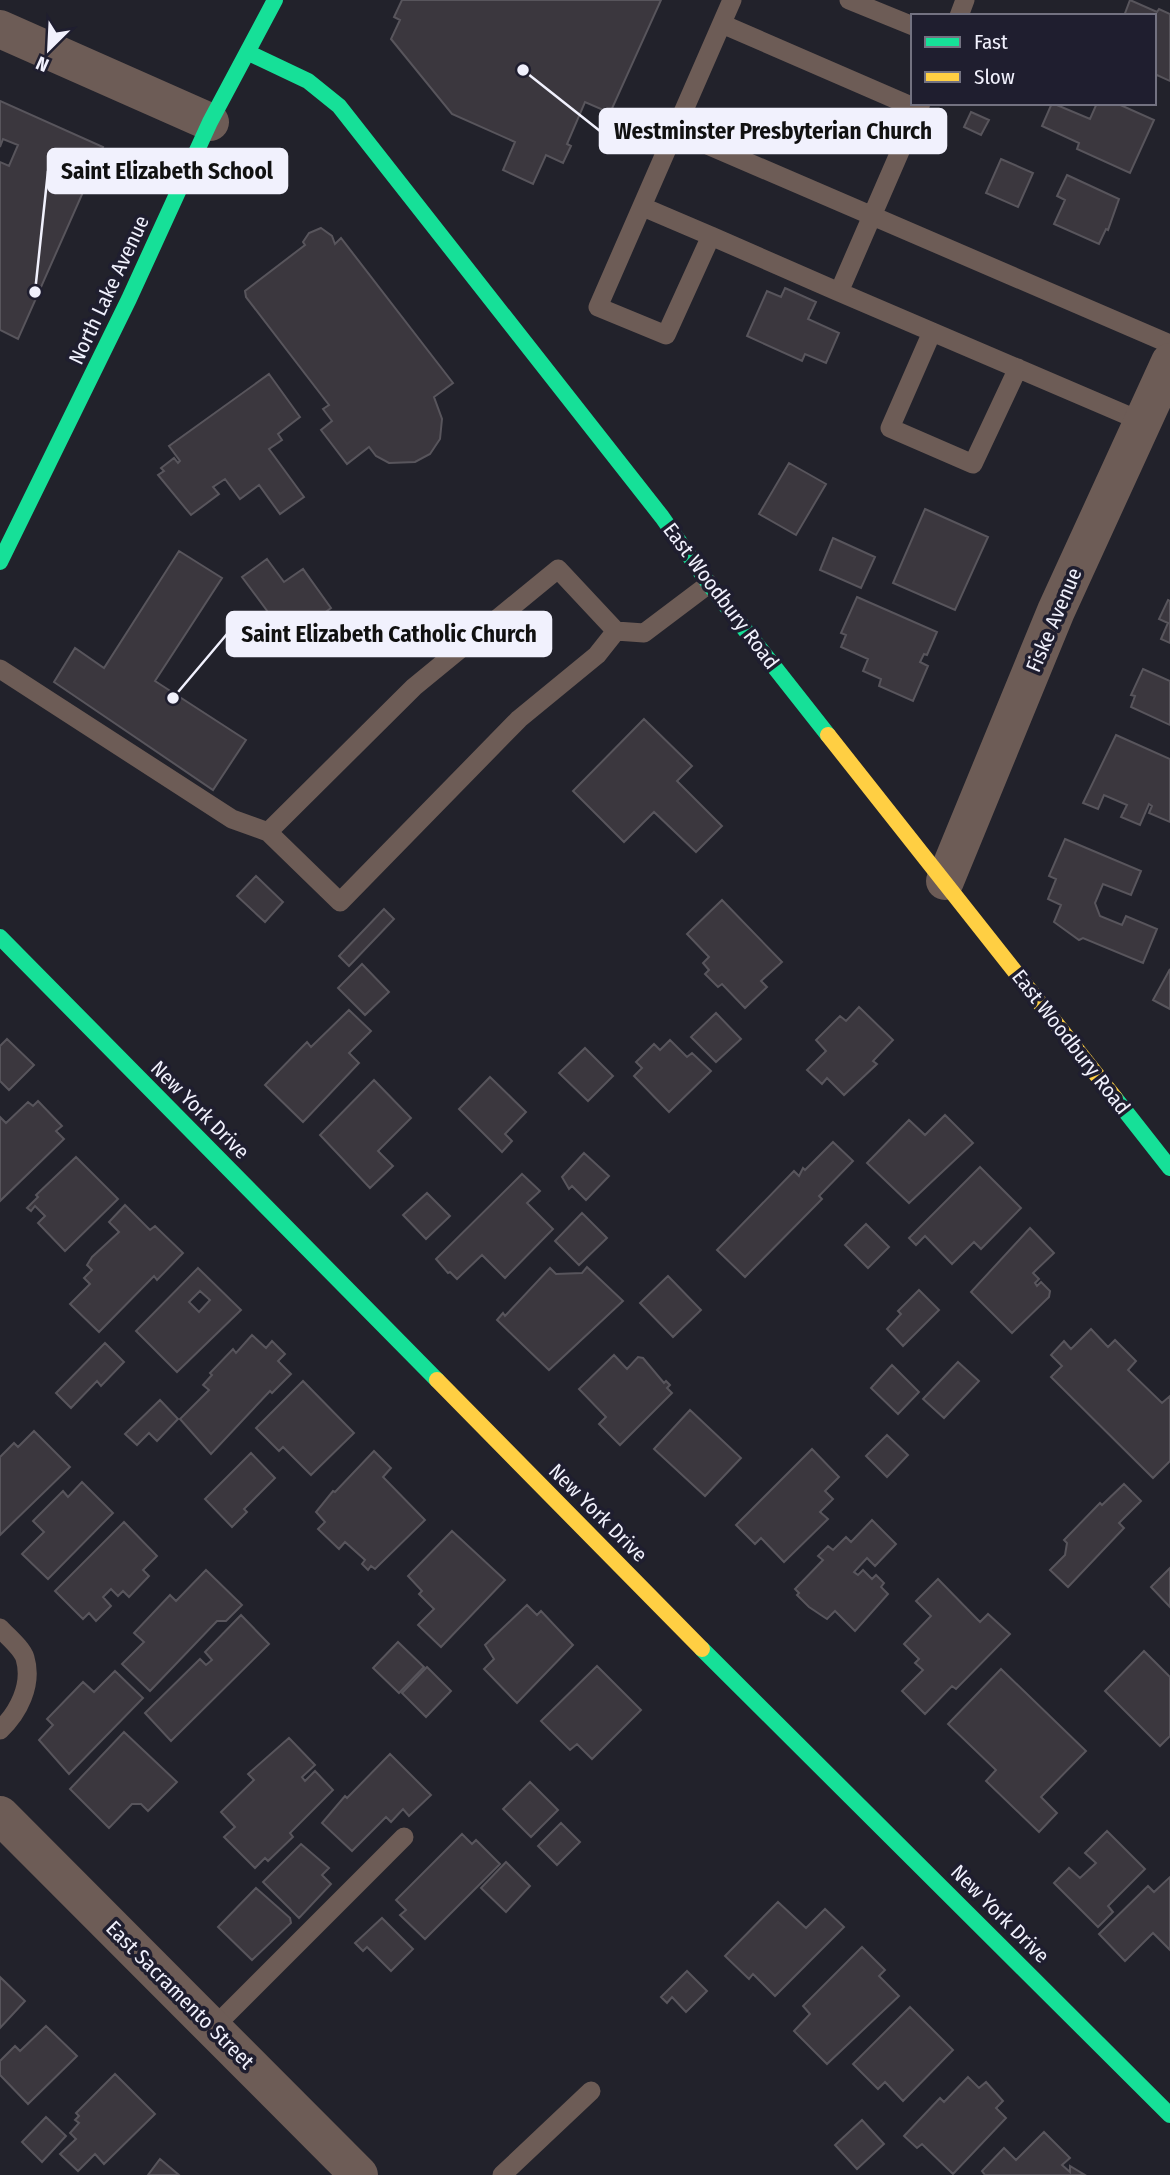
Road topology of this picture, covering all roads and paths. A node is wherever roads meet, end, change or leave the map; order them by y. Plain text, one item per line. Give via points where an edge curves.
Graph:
1 (275, 0) edge
2 (732, 0) edge
3 (849, 0) edge
4 (722, 24) junction
5 (911, 25) edge
6 (0, 29) edge
7 (249, 53) junction
8 (911, 102) edge
9 (920, 106) edge
10 (210, 122) junction
11 (675, 131) junction
12 (643, 207) junction
13 (872, 216) junction
14 (711, 236) junction
15 (839, 292) junction
16 (932, 332) junction
17 (1170, 344) edge
18 (1170, 362) edge
19 (1018, 368) junction
20 (1143, 422) junction
21 (0, 562) edge
22 (709, 584) junction
23 (616, 631) junction
24 (0, 668) edge
25 (268, 832) junction
26 (945, 881) junction
27 (0, 937) edge
28 (1170, 1168) edge
29 (0, 1628) edge
30 (0, 1730) edge
31 (0, 1815) edge
32 (404, 1837) dead end
33 (213, 2028) junction
34 (591, 2091) dead end
35 (1170, 2115) edge
36 (359, 2175) edge
37 (502, 2175) edge

1 - 7 main road, North Lake Avenue
2 - 4 lane
3 - 5 lane
4 - 8 lane
4 - 11 lane
6 - 10 street
7 - 10 main road, North Lake Avenue
7 - 22 main road, East Woodbury Road via 308,81 339,106 662,517
9 - 13 lane
10 - 21 main road, North Lake Avenue
11 - 12 lane
11 - 13 lane
12 - 14 lane
12 - 14 lane via 598,307 666,335
13 - 15 lane
13 - 17 lane
14 - 15 lane
15 - 16 lane
16 - 19 lane
16 - 19 lane via 890,428 973,464
18 - 20 street, Fiske Avenue
19 - 20 lane
20 - 26 street, Fiske Avenue via 1056,611
22 - 23 lane via 644,633
22 - 26 main road, East Woodbury Road
23 - 25 lane via 558,569 414,687
23 - 25 lane via 597,655 519,719 340,902
24 - 25 lane via 232,819
26 - 28 main road, East Woodbury Road
27 - 35 main road, New York Drive via 704,1651
29 - 30 lane via 25,1657 26,1680 22,1701
31 - 33 street, East Sacramento Street
32 - 33 lane
33 - 36 street, East Sacramento Street
34 - 37 lane

